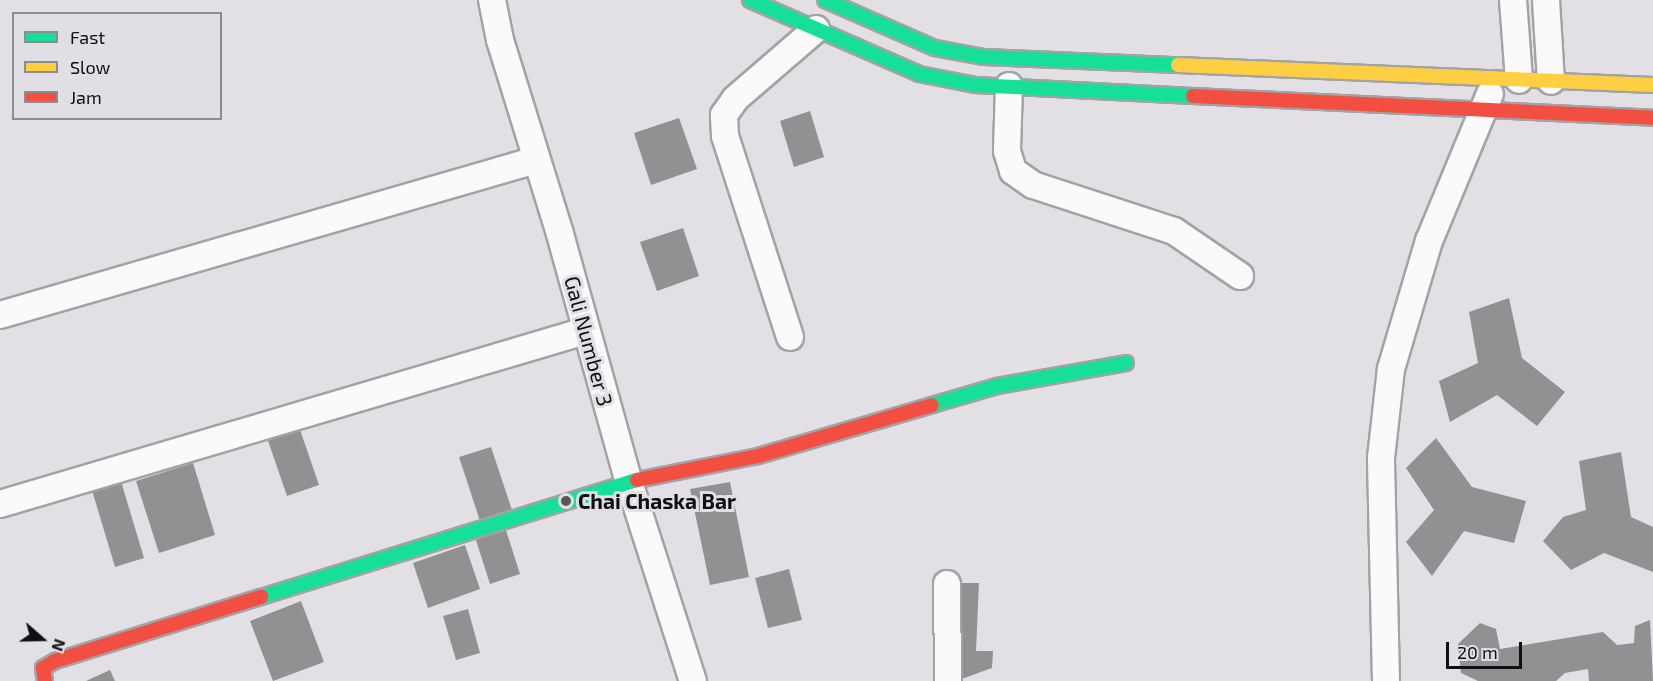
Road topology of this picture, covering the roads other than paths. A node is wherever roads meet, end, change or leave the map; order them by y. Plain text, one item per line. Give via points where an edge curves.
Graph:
1 (492, 0) edge
2 (750, 0) edge
3 (825, 0) edge
4 (1513, 0) edge
5 (1546, 0) edge
6 (816, 29) junction
7 (1509, 79) junction
8 (1551, 81) junction
9 (1653, 85) edge
10 (1009, 86) junction
11 (1481, 109) junction
12 (1653, 118) edge
13 (536, 160) junction
14 (1240, 276) dead end
15 (0, 315) edge
16 (585, 331) junction
17 (790, 337) dead end
18 (1126, 363) dead end
19 (629, 482) junction
20 (0, 504) edge
21 (947, 584) dead end
22 (45, 681) edge
23 (693, 681) edge
24 (948, 681) edge
25 (1386, 681) edge

1 - 13 street, Gali Number 3
2 - 6 street
3 - 7 street via 935,48 984,57
4 - 7 street
5 - 8 street
6 - 10 street via 919,74 975,85
6 - 17 street via 735,99 724,115 725,136
7 - 8 street
7 - 11 street
8 - 9 street
10 - 11 street
10 - 14 street via 1007,151 1013,171 1033,185 1174,231
11 - 12 street
11 - 25 street via 1429,241 1391,369 1381,458
13 - 15 street
13 - 16 street, Gali Number 3
16 - 19 street, Gali Number 3
16 - 20 street
18 - 19 street via 997,386 758,456
19 - 22 street via 55,660 44,668
19 - 23 street, Gali Number 3
21 - 24 street

